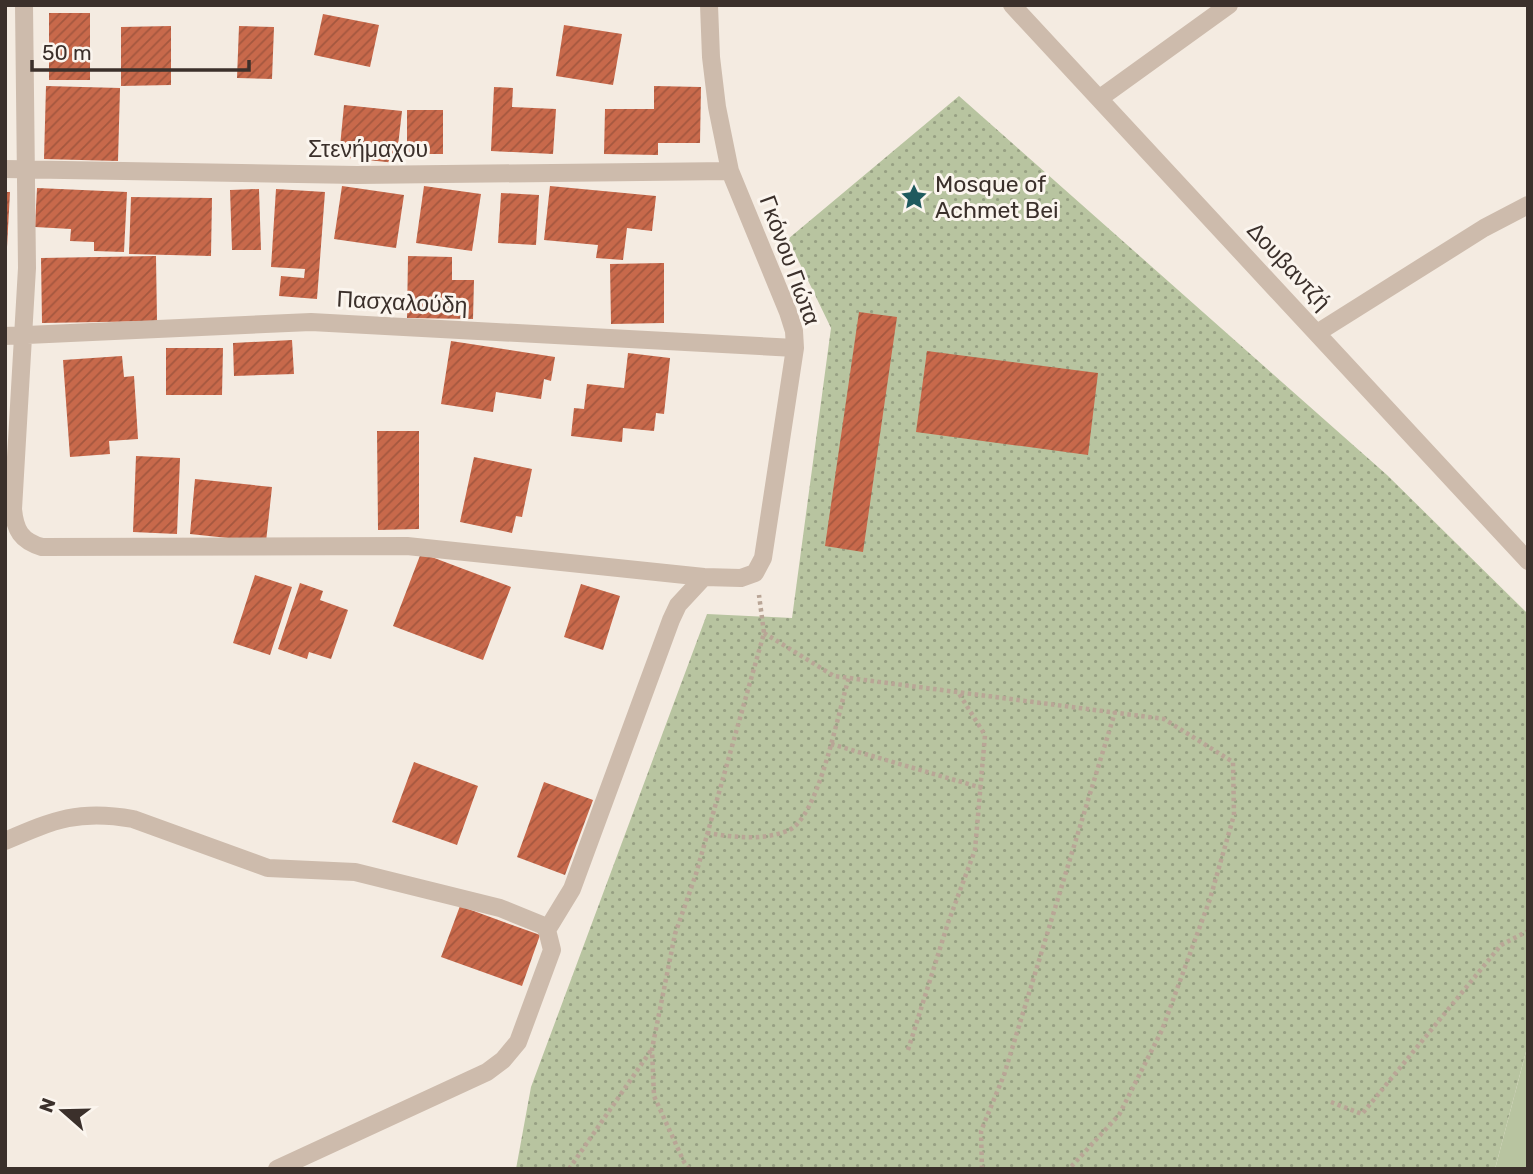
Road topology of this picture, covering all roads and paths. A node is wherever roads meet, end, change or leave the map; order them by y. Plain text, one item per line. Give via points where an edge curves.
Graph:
1 (24, 5) edge
2 (709, 5) edge
3 (1012, 5) edge
4 (1229, 5) edge
5 (1100, 98) junction
6 (5, 169) edge
7 (24, 169) junction
8 (730, 171) junction
9 (1528, 205) edge
10 (1317, 333) junction
11 (14, 335) edge
12 (795, 348) junction
13 (1528, 561) edge
14 (755, 573) junction
15 (704, 577) junction
16 (764, 633) junction
17 (849, 678) junction
18 (958, 692) junction
19 (1115, 712) junction
20 (831, 744) junction
21 (982, 788) junction
22 (707, 833) junction
23 (5, 841) edge
24 (547, 930) junction
25 (1528, 931) edge
26 (652, 1049) junction
27 (908, 1050) dead end
28 (1331, 1102) dead end
29 (277, 1169) edge
30 (569, 1169) edge
31 (689, 1169) edge
32 (982, 1169) edge
33 (1069, 1169) edge

1 - 7 street
2 - 8 street, Γκόνου Γιώτα via 717,107
3 - 5 street, Δουβαντζή
4 - 5 street
5 - 10 street, Δουβαντζή
6 - 7 street, Στενήμαχου
7 - 8 street, Στενήμαχου via 357,174
7 - 11 street via 27,268
8 - 12 street, Γκόνου Γιώτα via 788,312
9 - 10 street
10 - 13 street, Δουβαντζή
11 - 12 street, Πασχαλούδη via 311,322
11 - 15 street via 15,525 22,538 42,547 407,546
12 - 14 street, Γκόνου Γιώτα via 763,558
14 - 15 street via 741,579
14 - 16 path
15 - 24 street via 678,605 671,620 572,889
16 - 17 path via 834,676
16 - 22 path
17 - 18 path
17 - 20 path
18 - 19 path
18 - 21 path via 985,735
19 - 32 path via 1004,1075 981,1130
19 - 33 path via 1164,719 1233,762 1234,815 1210,899 1161,1030 1119,1115
20 - 21 path
20 - 22 path via 809,810 790,831 747,838
21 - 27 path via 975,850
22 - 26 path via 675,934
23 - 24 street via 63,817 110,815 133,819 268,868 355,872 500,908
24 - 29 street via 552,950 518,1042 503,1060 487,1072
25 - 28 path via 1500,945 1362,1114
26 - 30 path
26 - 31 path via 654,1096

